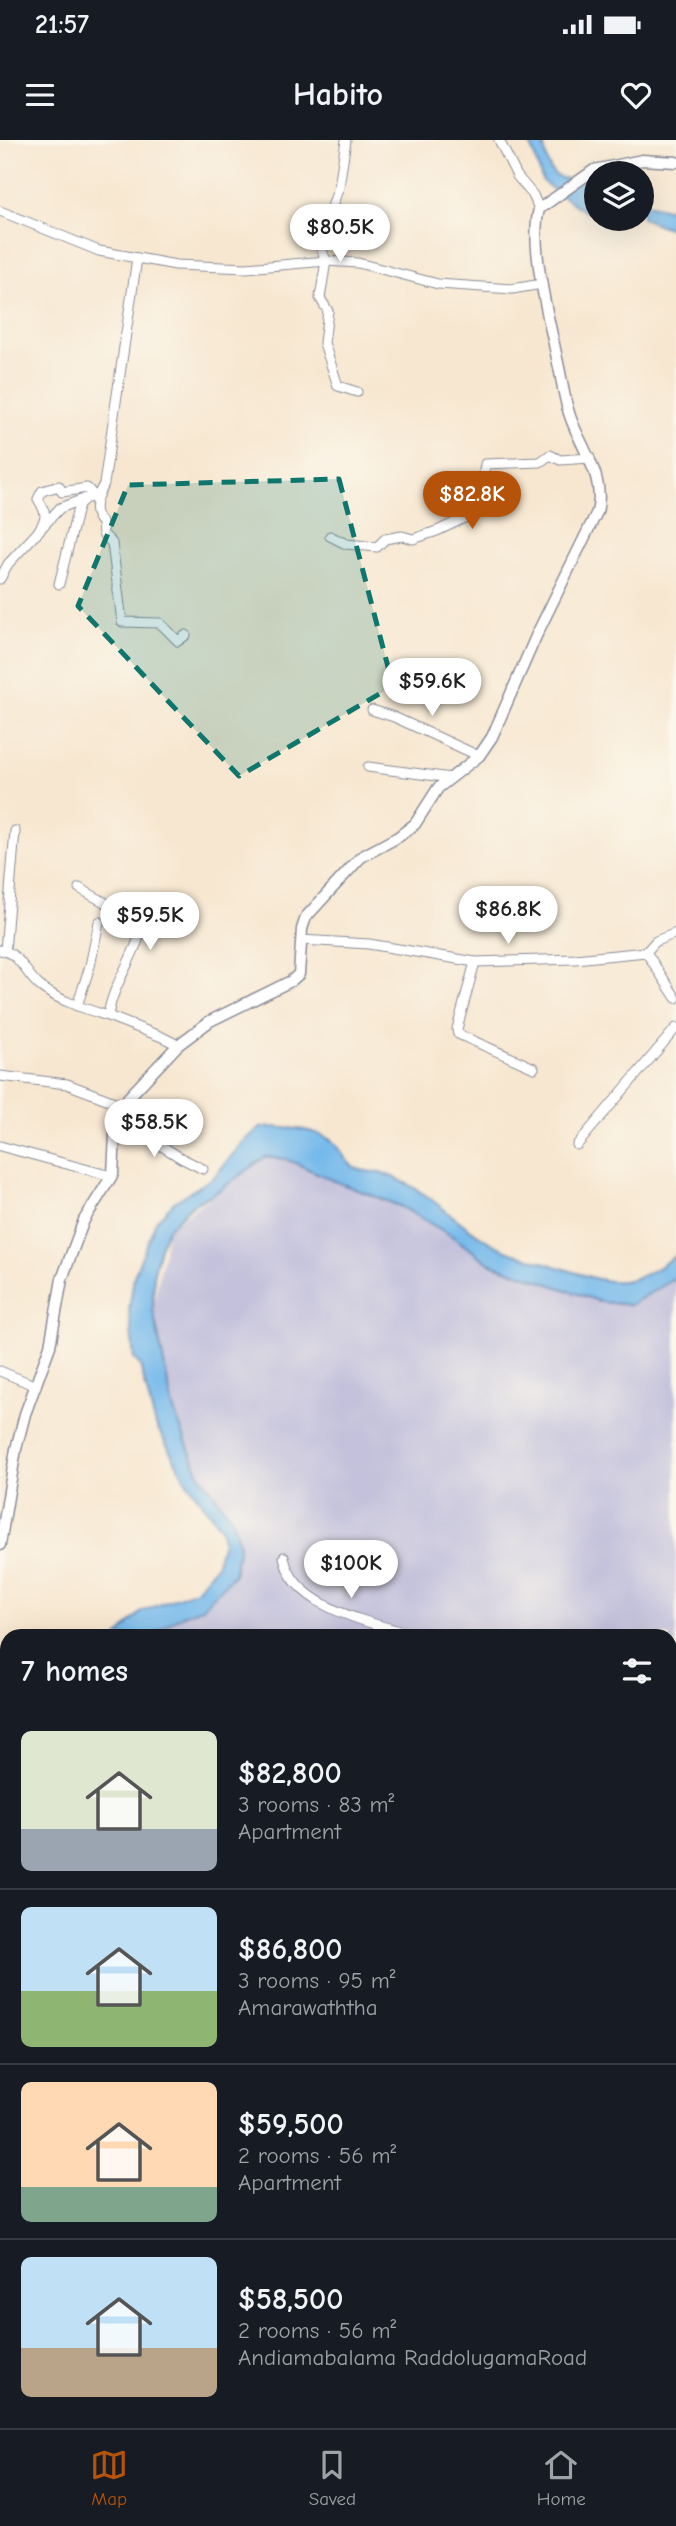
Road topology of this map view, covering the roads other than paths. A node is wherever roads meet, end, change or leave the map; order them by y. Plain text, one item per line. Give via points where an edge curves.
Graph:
1 (346, 140) edge
2 (499, 140) edge
3 (676, 162) edge
4 (539, 209) junction
5 (0, 212) edge
6 (136, 258) junction
7 (326, 261) junction
8 (542, 284) junction
9 (357, 392) dead end
10 (590, 458) junction
11 (91, 497) junction
12 (36, 536) junction
13 (330, 536) dead end
14 (0, 579) edge
15 (59, 584) dead end
16 (186, 635) dead end
17 (372, 710) dead end
18 (479, 756) junction
19 (368, 767) dead end
20 (451, 778) junction
21 (15, 831) dead end
22 (79, 888) dead end
23 (99, 922) dead end
24 (676, 933) edge
25 (301, 940) junction
26 (2, 950) edge
27 (646, 952) junction
28 (475, 962) junction
29 (676, 998) edge
30 (78, 1006) junction
31 (108, 1016) junction
32 (676, 1028) edge
33 (178, 1045) junction
34 (534, 1068) dead end
35 (0, 1076) edge
36 (125, 1106) junction
37 (120, 1120) junction
38 (577, 1145) dead end
39 (0, 1146) edge
40 (203, 1169) dead end
41 (111, 1176) junction
42 (0, 1371) edge
43 (36, 1386) junction
44 (1, 1536) edge
45 (284, 1557) dead end
46 (394, 1629) edge

1 - 7 street via 339,187 322,234
2 - 4 street
3 - 4 street via 642,160 594,170
4 - 8 street via 535,223
5 - 6 street via 99,251
6 - 7 street via 246,268
6 - 11 street via 104,484
7 - 8 street via 358,263 438,284 512,289
7 - 9 street via 320,298 328,311 324,343 338,386
8 - 10 street via 570,416
10 - 13 street via 559,460 550,455 540,462 485,464 479,511 413,539 385,539 377,547 346,544
10 - 18 street via 598,479 597,512
11 - 12 street via 60,508
11 - 12 street via 87,488 62,492 59,486 42,491 38,499 46,517
11 - 15 street via 79,504
11 - 16 street via 103,534 112,543 122,622 160,623 178,641
12 - 14 street
17 - 18 street
18 - 20 street
19 - 20 street
20 - 25 street via 438,788 415,824 361,857 306,917
21 - 26 street
22 - 31 street via 113,907 144,914 142,933 110,999
23 - 30 street
24 - 27 street via 656,940
25 - 28 street via 369,944
25 - 33 street via 299,974 291,981 234,1007
26 - 30 street via 14,955 41,988
27 - 28 street
27 - 29 street
28 - 34 street via 458,1034
30 - 31 street
31 - 33 street
32 - 38 street
33 - 36 street
35 - 36 street via 67,1084
36 - 37 street
37 - 40 street
37 - 41 street
39 - 41 street
41 - 43 street via 84,1220 62,1279 50,1346
42 - 43 street
43 - 44 street via 16,1449
45 - 46 street via 299,1588 313,1599

